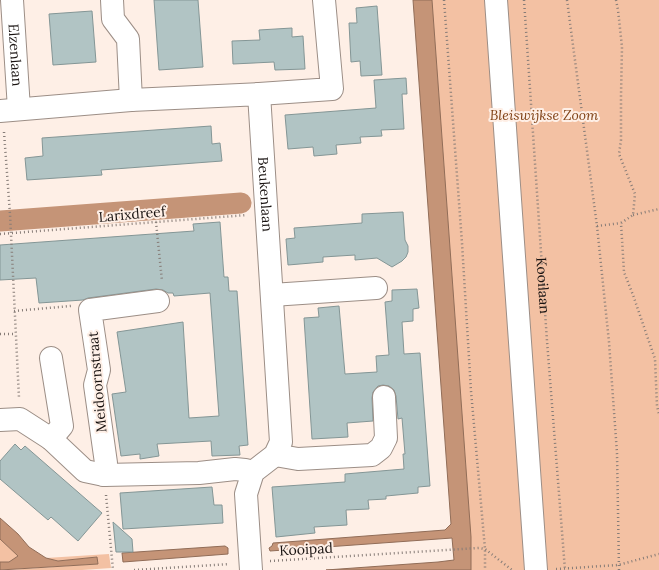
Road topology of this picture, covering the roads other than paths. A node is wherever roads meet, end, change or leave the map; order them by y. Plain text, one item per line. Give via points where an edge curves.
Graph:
1 (12, 0) edge
2 (112, 0) edge
3 (324, 0) edge
4 (496, 0) edge
5 (259, 94) junction
6 (131, 100) junction
7 (7, 110) edge
8 (376, 288) dead end
9 (272, 295) junction
10 (158, 301) road end
11 (51, 358) dead end
12 (384, 397) dead end
13 (10, 419) edge
14 (51, 439) junction
15 (275, 455) junction
16 (253, 472) junction
17 (104, 475) junction
18 (251, 566) edge
19 (545, 570) edge

1 - 7 street, Elzenlaan
2 - 6 street via 113,19 128,39
3 - 5 street via 332,89
4 - 19 street, Kooilaan
5 - 6 street
5 - 9 street, Beukenlaan
6 - 7 street
8 - 9 street
9 - 15 street, Beukenlaan via 281,442
10 - 17 street, Meidoornstraat via 90,310 99,370 95,385 106,463
11 - 14 street via 62,426
12 - 15 street via 386,438 381,448 372,455 298,459
13 - 14 street
14 - 17 street via 85,470
15 - 16 street
16 - 17 street via 235,469 199,473
16 - 18 street via 246,494

